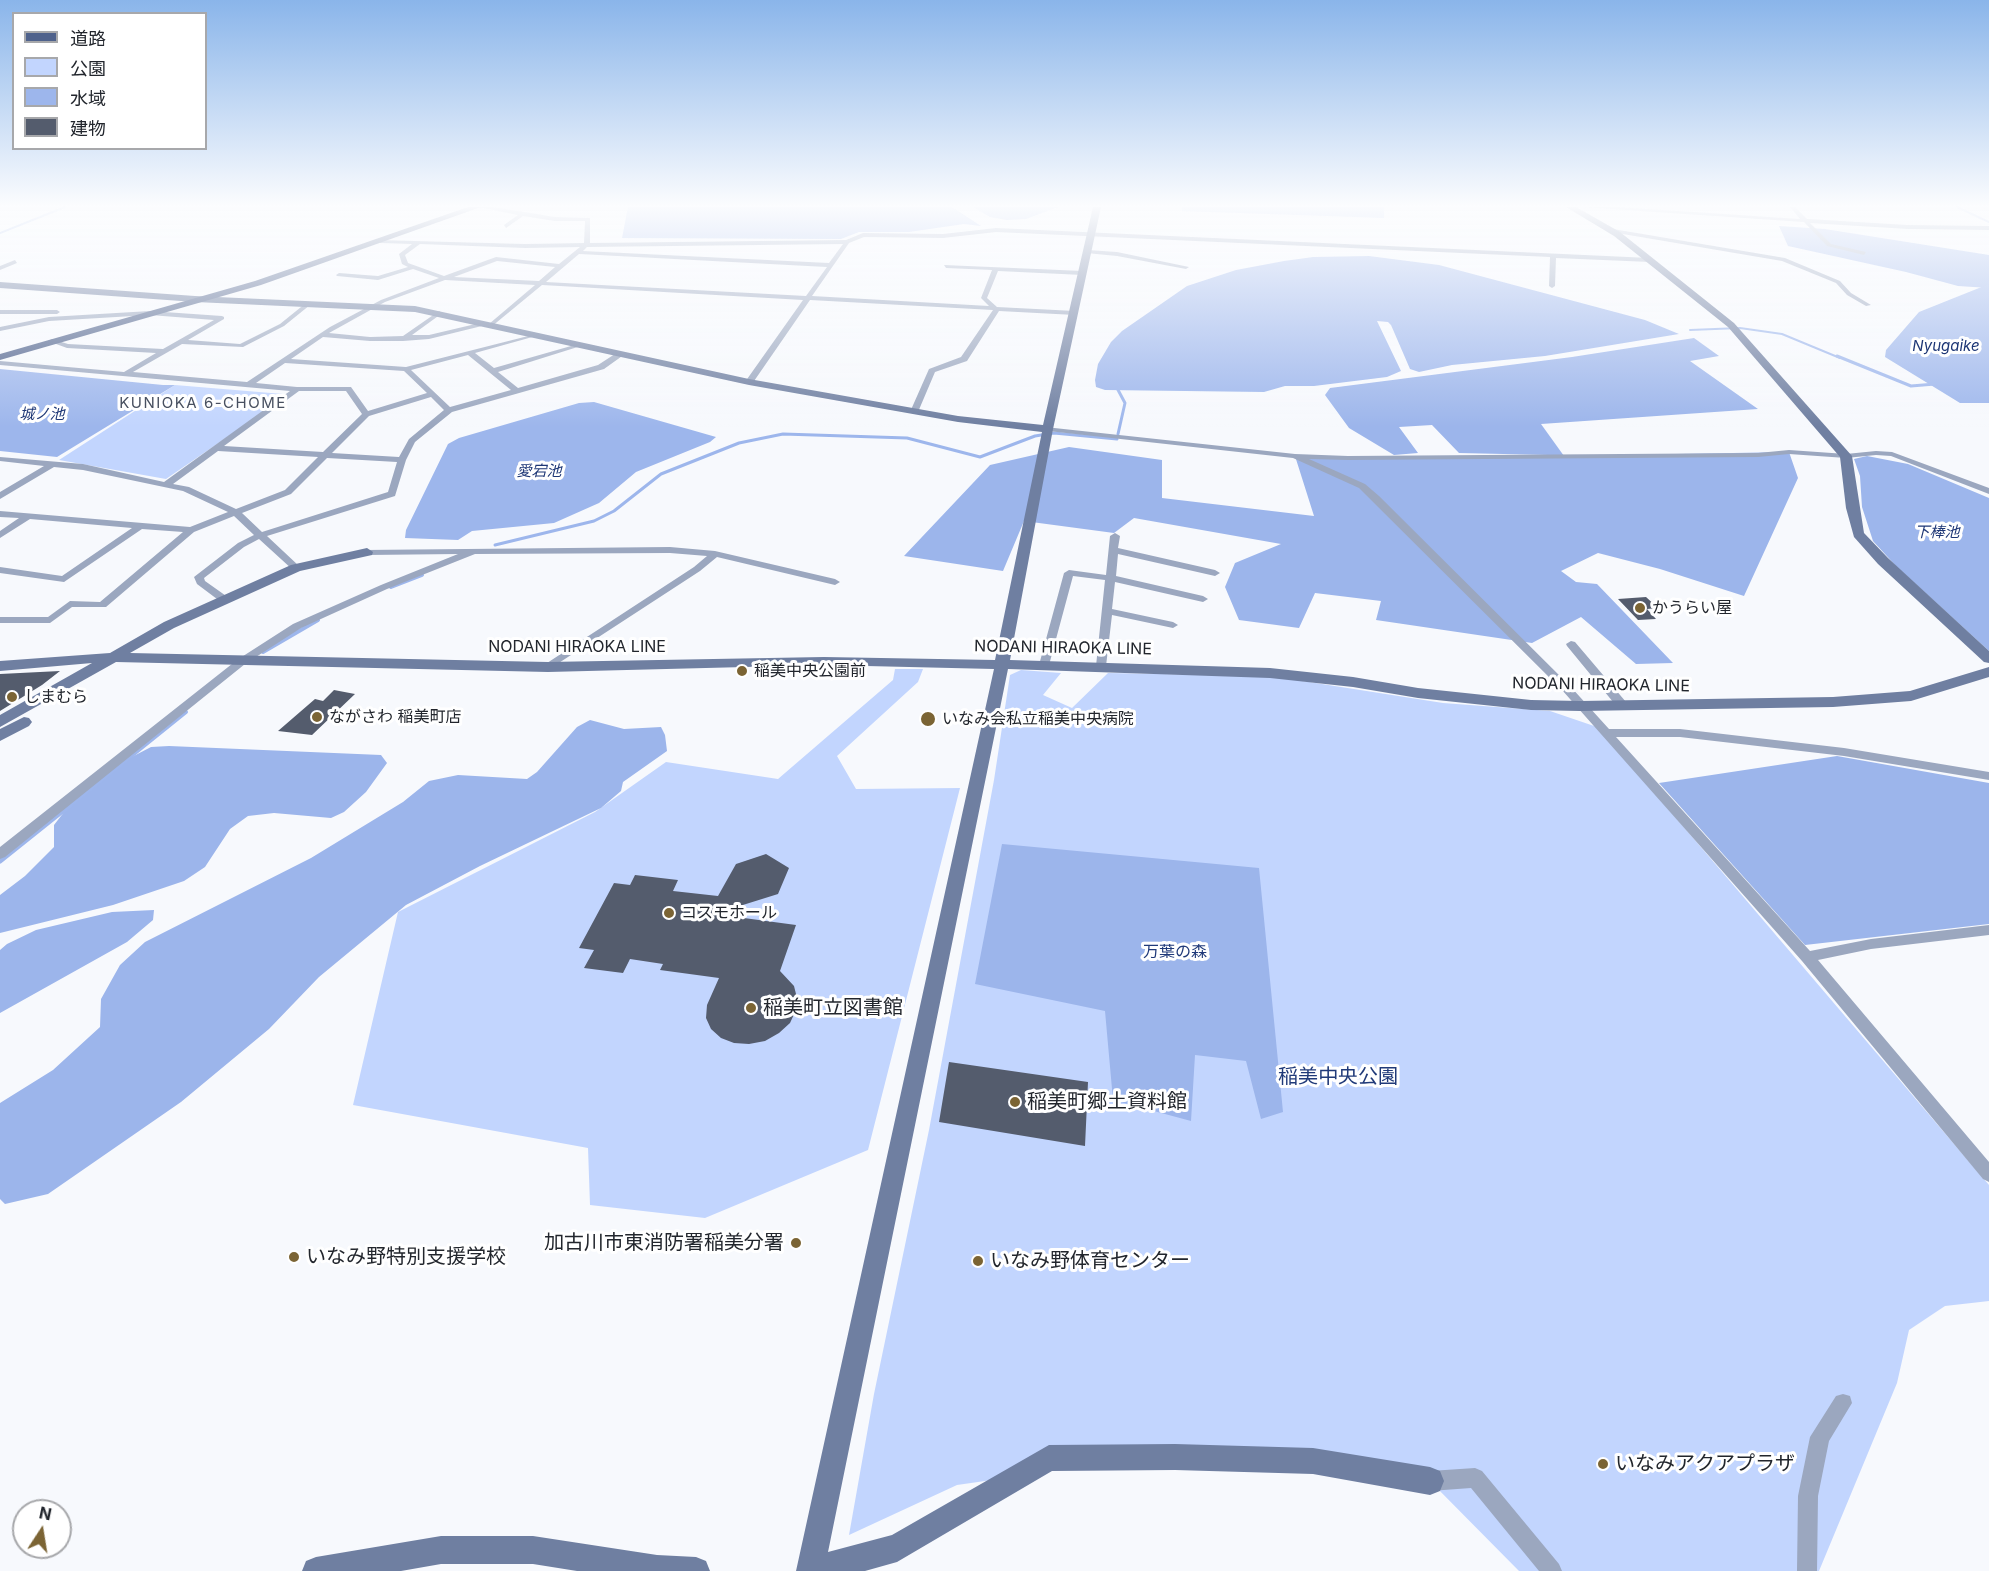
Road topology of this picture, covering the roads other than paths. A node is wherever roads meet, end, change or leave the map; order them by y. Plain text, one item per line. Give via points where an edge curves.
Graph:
1 (266, 280) edge
2 (438, 280) edge
3 (475, 280) edge
4 (543, 280) edge
5 (821, 280) edge
6 (991, 280) edge
7 (1081, 280) edge
8 (1552, 280) edge
9 (1675, 280) edge
10 (1834, 280) edge
11 (0, 285) edge
12 (538, 285) junction
13 (1552, 286) dead end
14 (195, 299) junction
15 (808, 299) junction
16 (308, 304) junction
17 (1868, 305) dead end
18 (374, 306) junction
19 (996, 309) junction
20 (0, 312) edge
21 (150, 312) junction
22 (439, 313) junction
23 (1074, 313) junction
24 (49, 319) junction
25 (487, 324) junction
26 (0, 328) edge
27 (322, 335) junction
28 (534, 335) junction
29 (403, 339) junction
30 (52, 341) junction
31 (179, 342) junction
32 (580, 345) junction
33 (164, 351) junction
34 (470, 352) junction
35 (621, 354) junction
36 (0, 357) edge
37 (284, 361) junction
38 (0, 363) edge
39 (406, 369) junction
40 (493, 371) junction
41 (123, 375) junction
42 (749, 382) junction
43 (248, 385) junction
44 (297, 389) junction
45 (518, 392) junction
46 (432, 394) junction
47 (449, 410) junction
48 (914, 412) junction
49 (366, 414) junction
50 (1048, 429) junction
51 (218, 448) junction
52 (322, 456) junction
53 (1295, 456) junction
54 (1846, 456) junction
55 (0, 459) edge
56 (402, 460) junction
57 (53, 464) junction
58 (167, 484) junction
59 (1989, 491) edge
60 (0, 496) edge
61 (236, 513) junction
62 (0, 514) edge
63 (27, 517) junction
64 (139, 527) junction
65 (191, 530) junction
66 (0, 535) edge
67 (261, 535) junction
68 (1115, 536) dead end
69 (1114, 550) junction
70 (474, 551) junction
71 (367, 552) joint
72 (715, 554) junction
73 (296, 568) junction
74 (0, 570) edge
75 (1215, 573) dead end
76 (1111, 578) junction
77 (835, 582) dead end
78 (1203, 599) dead end
79 (225, 600) junction
80 (1107, 611) junction
81 (0, 620) edge
82 (14, 620) junction
83 (1173, 625) dead end
84 (0, 630) edge
85 (1571, 644) dead end
86 (112, 657) junction
87 (131, 658) junction
88 (1989, 659) edge
89 (241, 662) junction
90 (1003, 664) junction
91 (1044, 665) junction
92 (0, 666) edge
93 (1101, 666) junction
94 (548, 667) junction
95 (1989, 672) edge
96 (1622, 705) junction
97 (1580, 706) junction
98 (0, 722) edge
99 (1608, 733) junction
100 (0, 736) edge
101 (1989, 776) edge
102 (0, 854) edge
103 (1989, 930) edge
104 (1807, 957) junction
105 (1989, 1174) edge
106 (1843, 1403) dead end
107 (1430, 1481) joint
108 (316, 1571) edge
109 (696, 1571) edge
110 (811, 1571) edge
111 (1552, 1571) edge
112 (1807, 1571) edge

1 - 14 main road
2 - 18 street
3 - 12 street
4 - 12 street
5 - 15 street
6 - 19 street via 984,298
7 - 23 street
8 - 13 street
9 - 54 street via 1731,325
10 - 17 street
11 - 14 street
12 - 15 street
12 - 25 street
14 - 16 street
14 - 21 main road
15 - 19 street
15 - 42 street
16 - 18 street
16 - 31 street via 282,325 241,346
18 - 22 street
18 - 27 street
19 - 23 street
19 - 48 street via 964,359 932,371
20 - 24 street via 58,311
21 - 24 street
21 - 30 main road
21 - 31 street via 222,318
22 - 25 street
22 - 29 street
23 - 50 street
24 - 26 street
25 - 28 street
25 - 29 street
27 - 29 street
27 - 37 street
28 - 32 street
28 - 34 street
30 - 33 street via 67,346
30 - 36 main road
31 - 33 street
32 - 35 street
32 - 40 street
33 - 41 street
34 - 39 street
34 - 40 street
35 - 42 street
35 - 45 street via 601,367
37 - 39 street
37 - 43 street
38 - 41 street
39 - 46 street
40 - 45 street
41 - 43 street
42 - 48 street
43 - 44 street
44 - 49 street via 348,389
44 - 51 street
45 - 47 street
46 - 47 street
46 - 49 street
47 - 56 street via 412,441
48 - 50 street
49 - 52 street
50 - 53 street
50 - 90 street
51 - 52 street
51 - 58 street
52 - 56 street
52 - 61 street via 288,492
53 - 54 street via 1461,459 1789,452
53 - 97 street via 1362,486 1376,498 1498,618
54 - 59 street via 1892,454
54 - 88 street via 1858,534
55 - 57 street
56 - 67 street via 392,495
57 - 58 street
57 - 60 street
58 - 61 street via 201,495
61 - 65 street
61 - 67 street
62 - 63 street
63 - 64 street
63 - 66 street
64 - 65 street
64 - 74 street via 64,579
65 - 82 street via 102,604 70,604 50,620
67 - 73 street
67 - 79 street via 199,577 200,582
68 - 69 street
69 - 75 street
69 - 76 street
70 - 71 street
70 - 72 street via 670,550
70 - 89 street via 336,607 297,626
71 - 73 street
72 - 77 street
72 - 94 street
73 - 79 street
73 - 87 street via 287,583 182,630
76 - 78 street
76 - 80 street
76 - 91 street via 1069,573
79 - 86 street
80 - 83 street
80 - 93 street
81 - 82 street
82 - 84 street
85 - 96 street
86 - 87 street, NODANI HIRAOKA LINE
86 - 92 street, NODANI HIRAOKA LINE
86 - 98 street
87 - 89 street, NODANI HIRAOKA LINE
87 - 100 street
89 - 94 street, NODANI HIRAOKA LINE
89 - 102 street
90 - 91 street, NODANI HIRAOKA LINE
90 - 94 street, NODANI HIRAOKA LINE via 824,661
90 - 110 street
91 - 93 street, NODANI HIRAOKA LINE
93 - 97 street, NODANI HIRAOKA LINE via 1270,673 1418,693
95 - 96 street, NODANI HIRAOKA LINE via 1899,697 1833,702
96 - 97 street, NODANI HIRAOKA LINE
97 - 99 street
99 - 101 street via 1680,733 1844,752
99 - 104 street
103 - 104 street via 1871,944
104 - 105 street
106 - 112 street via 1820,1437 1808,1496
107 - 110 street via 1313,1461 1049,1458 897,1548
107 - 111 street via 1475,1478
108 - 109 street via 441,1550 533,1550

